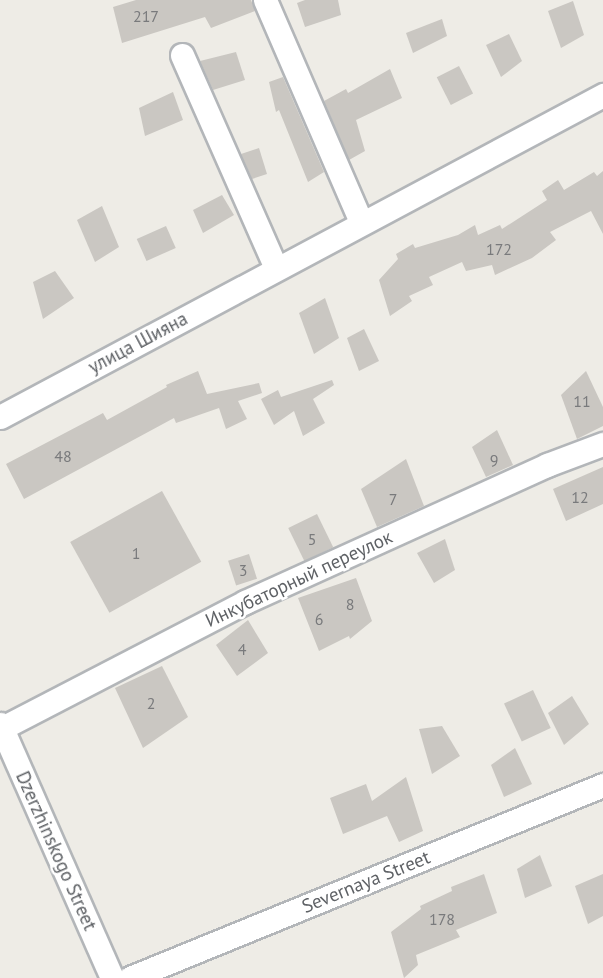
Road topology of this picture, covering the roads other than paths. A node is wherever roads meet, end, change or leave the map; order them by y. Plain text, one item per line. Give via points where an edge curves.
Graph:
1 (265, 0) edge
2 (182, 55) dead end
3 (603, 94) edge
4 (361, 222) junction
5 (276, 268) junction
6 (0, 417) edge
7 (603, 444) edge
8 (1, 726) edge
9 (603, 785) edge
10 (112, 978) edge
11 (130, 978) edge

1 - 4 street
2 - 5 street
3 - 4 street, улица Шияна
4 - 5 street, улица Шияна
5 - 6 street, улица Шияна
7 - 8 street, Инкубаторный переулок via 245,602
8 - 10 street, Dzerzhinskogo Street
9 - 11 street, Severnaya Street

